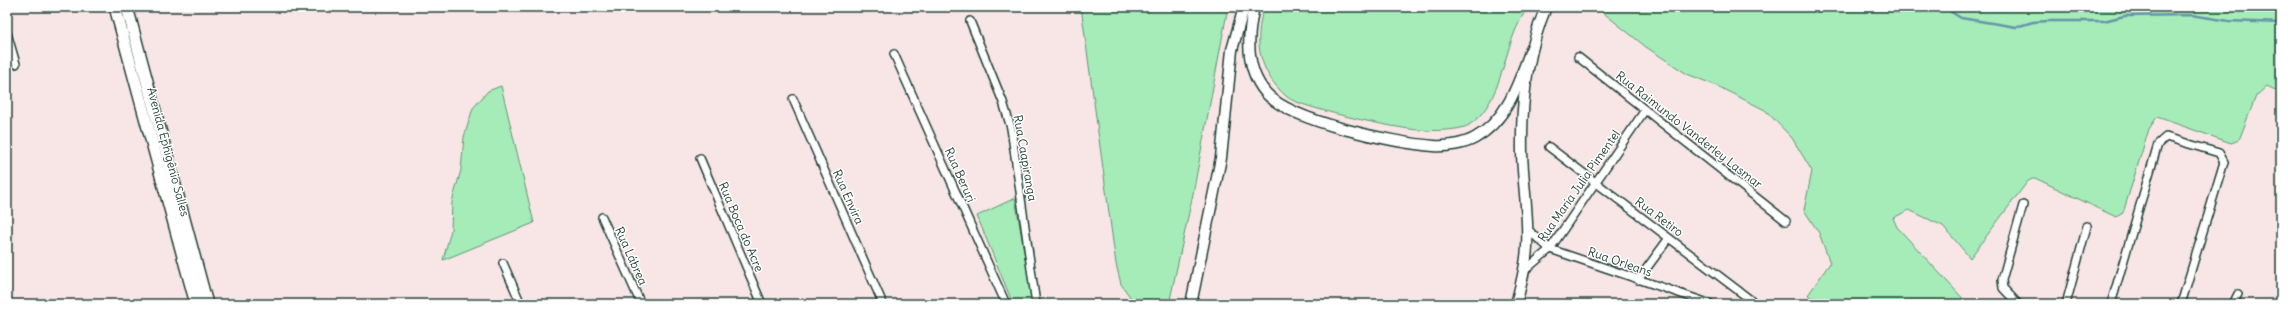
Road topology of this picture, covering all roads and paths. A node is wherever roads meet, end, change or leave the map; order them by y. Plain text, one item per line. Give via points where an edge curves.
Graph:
1 (115, 7) edge
2 (127, 7) edge
3 (1244, 7) edge
4 (1254, 7) edge
5 (1546, 7) edge
6 (970, 21) dead end
7 (7, 33) edge
8 (1532, 47) junction
9 (894, 54) dead end
10 (1578, 57) dead end
11 (16, 64) dead end
12 (792, 99) dead end
13 (1645, 110) junction
14 (1549, 147) dead end
15 (700, 158) dead end
16 (1595, 183) junction
17 (2023, 205) dead end
18 (602, 218) dead end
19 (1786, 221) dead end
20 (2087, 226) dead end
21 (1528, 229) junction
22 (1669, 238) junction
23 (1550, 249) junction
24 (503, 263) dead end
25 (1524, 271) junction
26 (1638, 280) junction
27 (2238, 294) dead end
28 (196, 304) edge
29 (206, 304) edge
30 (521, 304) edge
31 (641, 304) edge
32 (762, 304) edge
33 (883, 304) edge
34 (1006, 304) edge
35 (1036, 304) edge
36 (1191, 304) edge
37 (1516, 304) edge
38 (1711, 304) edge
39 (1756, 304) edge
40 (2018, 304) edge
41 (2066, 304) edge
42 (2111, 304) edge
43 (2181, 304) edge
44 (2233, 304) edge

1 - 28 main road, Avenida Ephigênio Salles
2 - 29 main road, Avenida Ephigênio Salles
3 - 36 main road via 1232,50 1221,158
4 - 8 main road via 1249,29 1254,75 1266,94 1282,107 1316,121 1380,137 1435,146 1448,146 1475,138 1495,122 1511,98
5 - 8 main road
6 - 35 street, Rua Caapiranga via 1011,128
7 - 11 street
8 - 21 main road via 1522,154
9 - 34 street, Rua Beruri
10 - 13 street, Rua Raimundo Vanderley Lasmar
12 - 33 street, Rua Envira
13 - 16 street, Rua Maria Julia Pimentel
13 - 19 street, Rua Raimundo Vanderley Lasmar
14 - 16 street, Rua Retiro
15 - 32 street, Rua Boca do Acre
16 - 22 street, Rua Retiro
16 - 23 street, Rua Maria Julia Pimentel
17 - 40 street via 2002,280 2003,288
18 - 31 street, Rua Lábrea
20 - 41 street
21 - 23 street, Rua Orleans
21 - 25 main road
22 - 26 street
22 - 39 street, Rua Retiro
23 - 25 street, Rua Maria Julia Pimentel
23 - 26 street, Rua Orleans
24 - 30 street
25 - 37 main road
26 - 38 street, Rua Orleans
27 - 44 street
42 - 43 street via 2158,144 2166,137 2219,153 2224,162

